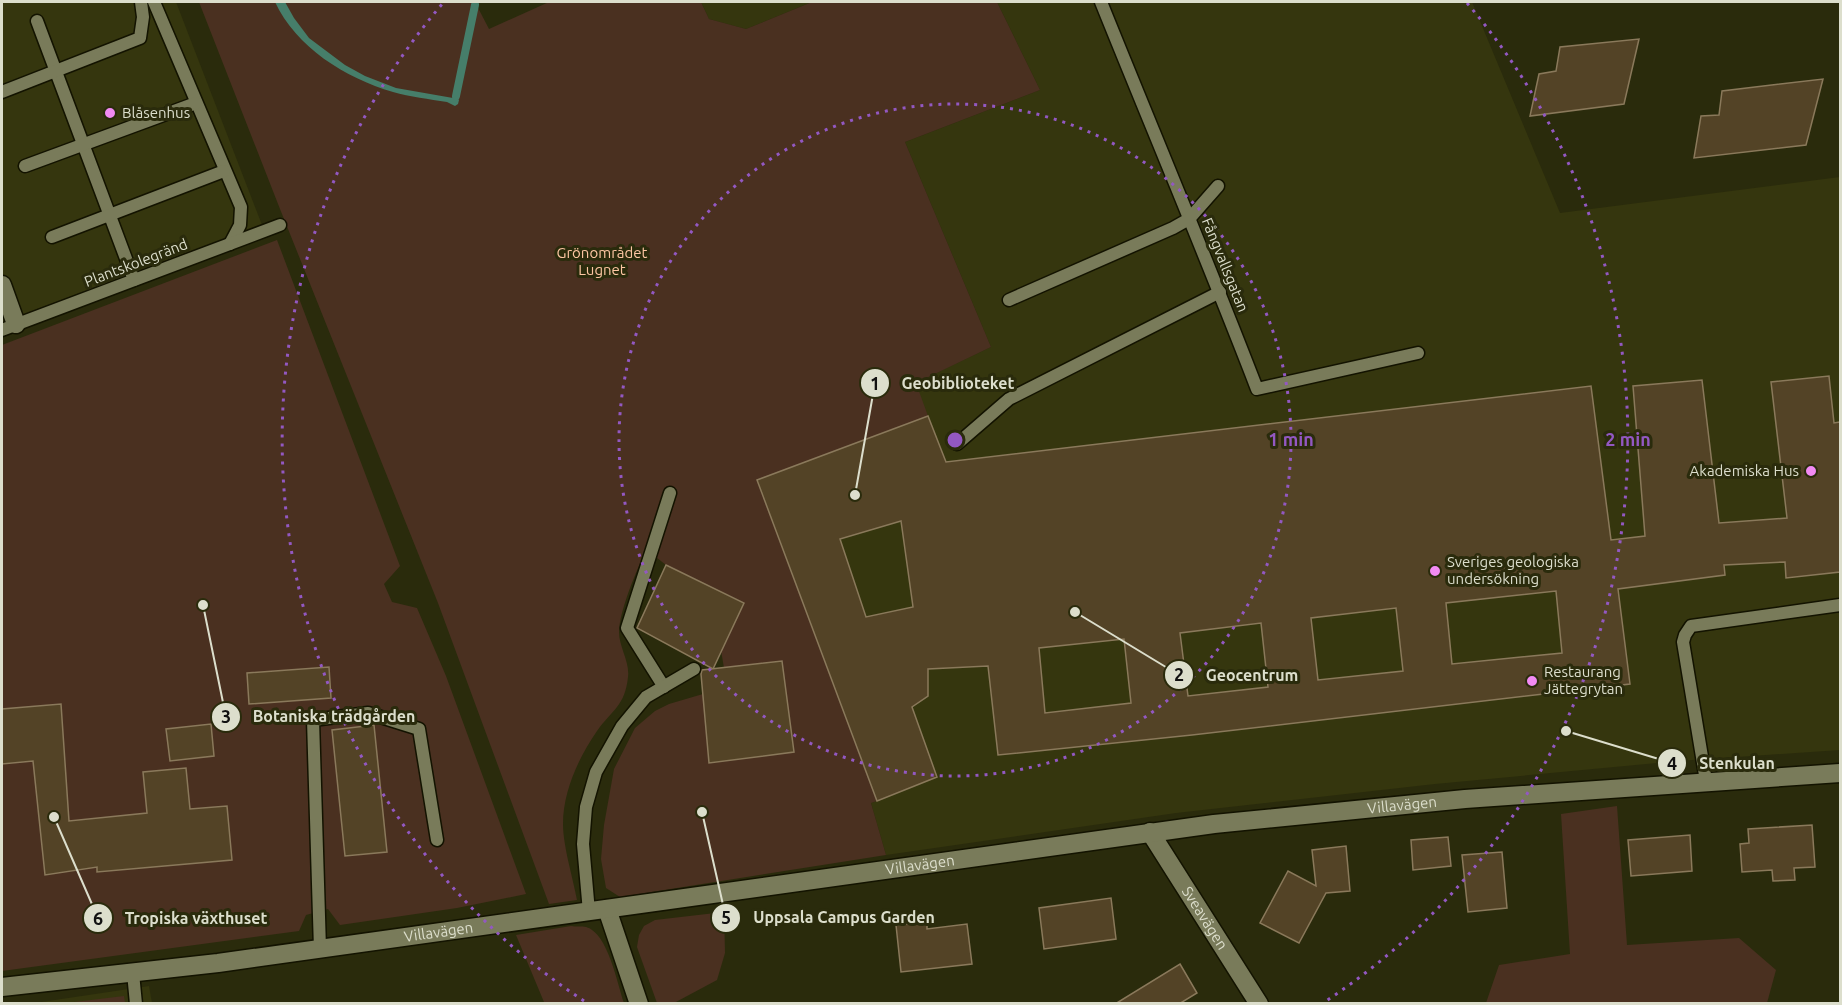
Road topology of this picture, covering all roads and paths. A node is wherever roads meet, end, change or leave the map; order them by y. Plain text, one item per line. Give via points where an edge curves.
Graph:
1 (141, 2) edge
2 (154, 2) edge
3 (1101, 2) edge
4 (37, 21) dead end
5 (56, 71) junction
6 (2, 92) edge
7 (196, 103) junction
8 (83, 145) junction
9 (25, 166) dead end
10 (224, 171) junction
11 (1218, 186) dead end
12 (110, 215) junction
13 (1189, 219) junction
14 (280, 225) dead end
15 (52, 237) dead end
16 (230, 243) junction
17 (134, 280) junction
18 (2, 285) edge
19 (1220, 292) junction
20 (1009, 300) dead end
21 (9, 327) edge
22 (1418, 352) dead end
23 (957, 444) dead end
24 (670, 493) dead end
25 (1840, 605) edge
26 (694, 669) dead end
27 (664, 687) junction
28 (1840, 773) edge
29 (1706, 782) junction
30 (1150, 832) junction
31 (437, 840) dead end
32 (598, 910) junction
33 (320, 949) junction
34 (133, 972) junction
35 (2, 987) edge
36 (136, 1004) edge
37 (639, 1004) edge
38 (1259, 1004) edge

1 - 5 lane via 140,38
2 - 7 lane
3 - 13 lane, Fångvallsgatan
4 - 5 lane
5 - 6 lane
5 - 8 lane
7 - 8 lane
7 - 10 lane
8 - 9 lane
8 - 12 lane
10 - 12 lane
10 - 16 lane via 241,207 240,225
11 - 13 lane
12 - 15 lane
12 - 17 lane
13 - 19 lane, Fångvallsgatan
13 - 20 lane
14 - 16 lane, Plantskolegränd
16 - 17 lane, Plantskolegränd
17 - 21 lane, Plantskolegränd
18 - 21 street
19 - 22 lane, Fångvallsgatan via 1257,389
19 - 23 lane via 1009,399
24 - 27 lane via 627,627
25 - 29 lane via 1691,626 1683,642
26 - 27 lane
27 - 32 lane via 646,697 622,726 596,772 586,807 583,844
28 - 29 street, Villavägen
29 - 30 street, Villavägen via 1465,799
30 - 32 street, Villavägen
30 - 38 street, Sveavägen
31 - 33 lane via 418,729 368,713 313,720
32 - 33 street, Villavägen
32 - 37 street
33 - 34 street, Villavägen
34 - 35 street, Villavägen
34 - 36 lane

